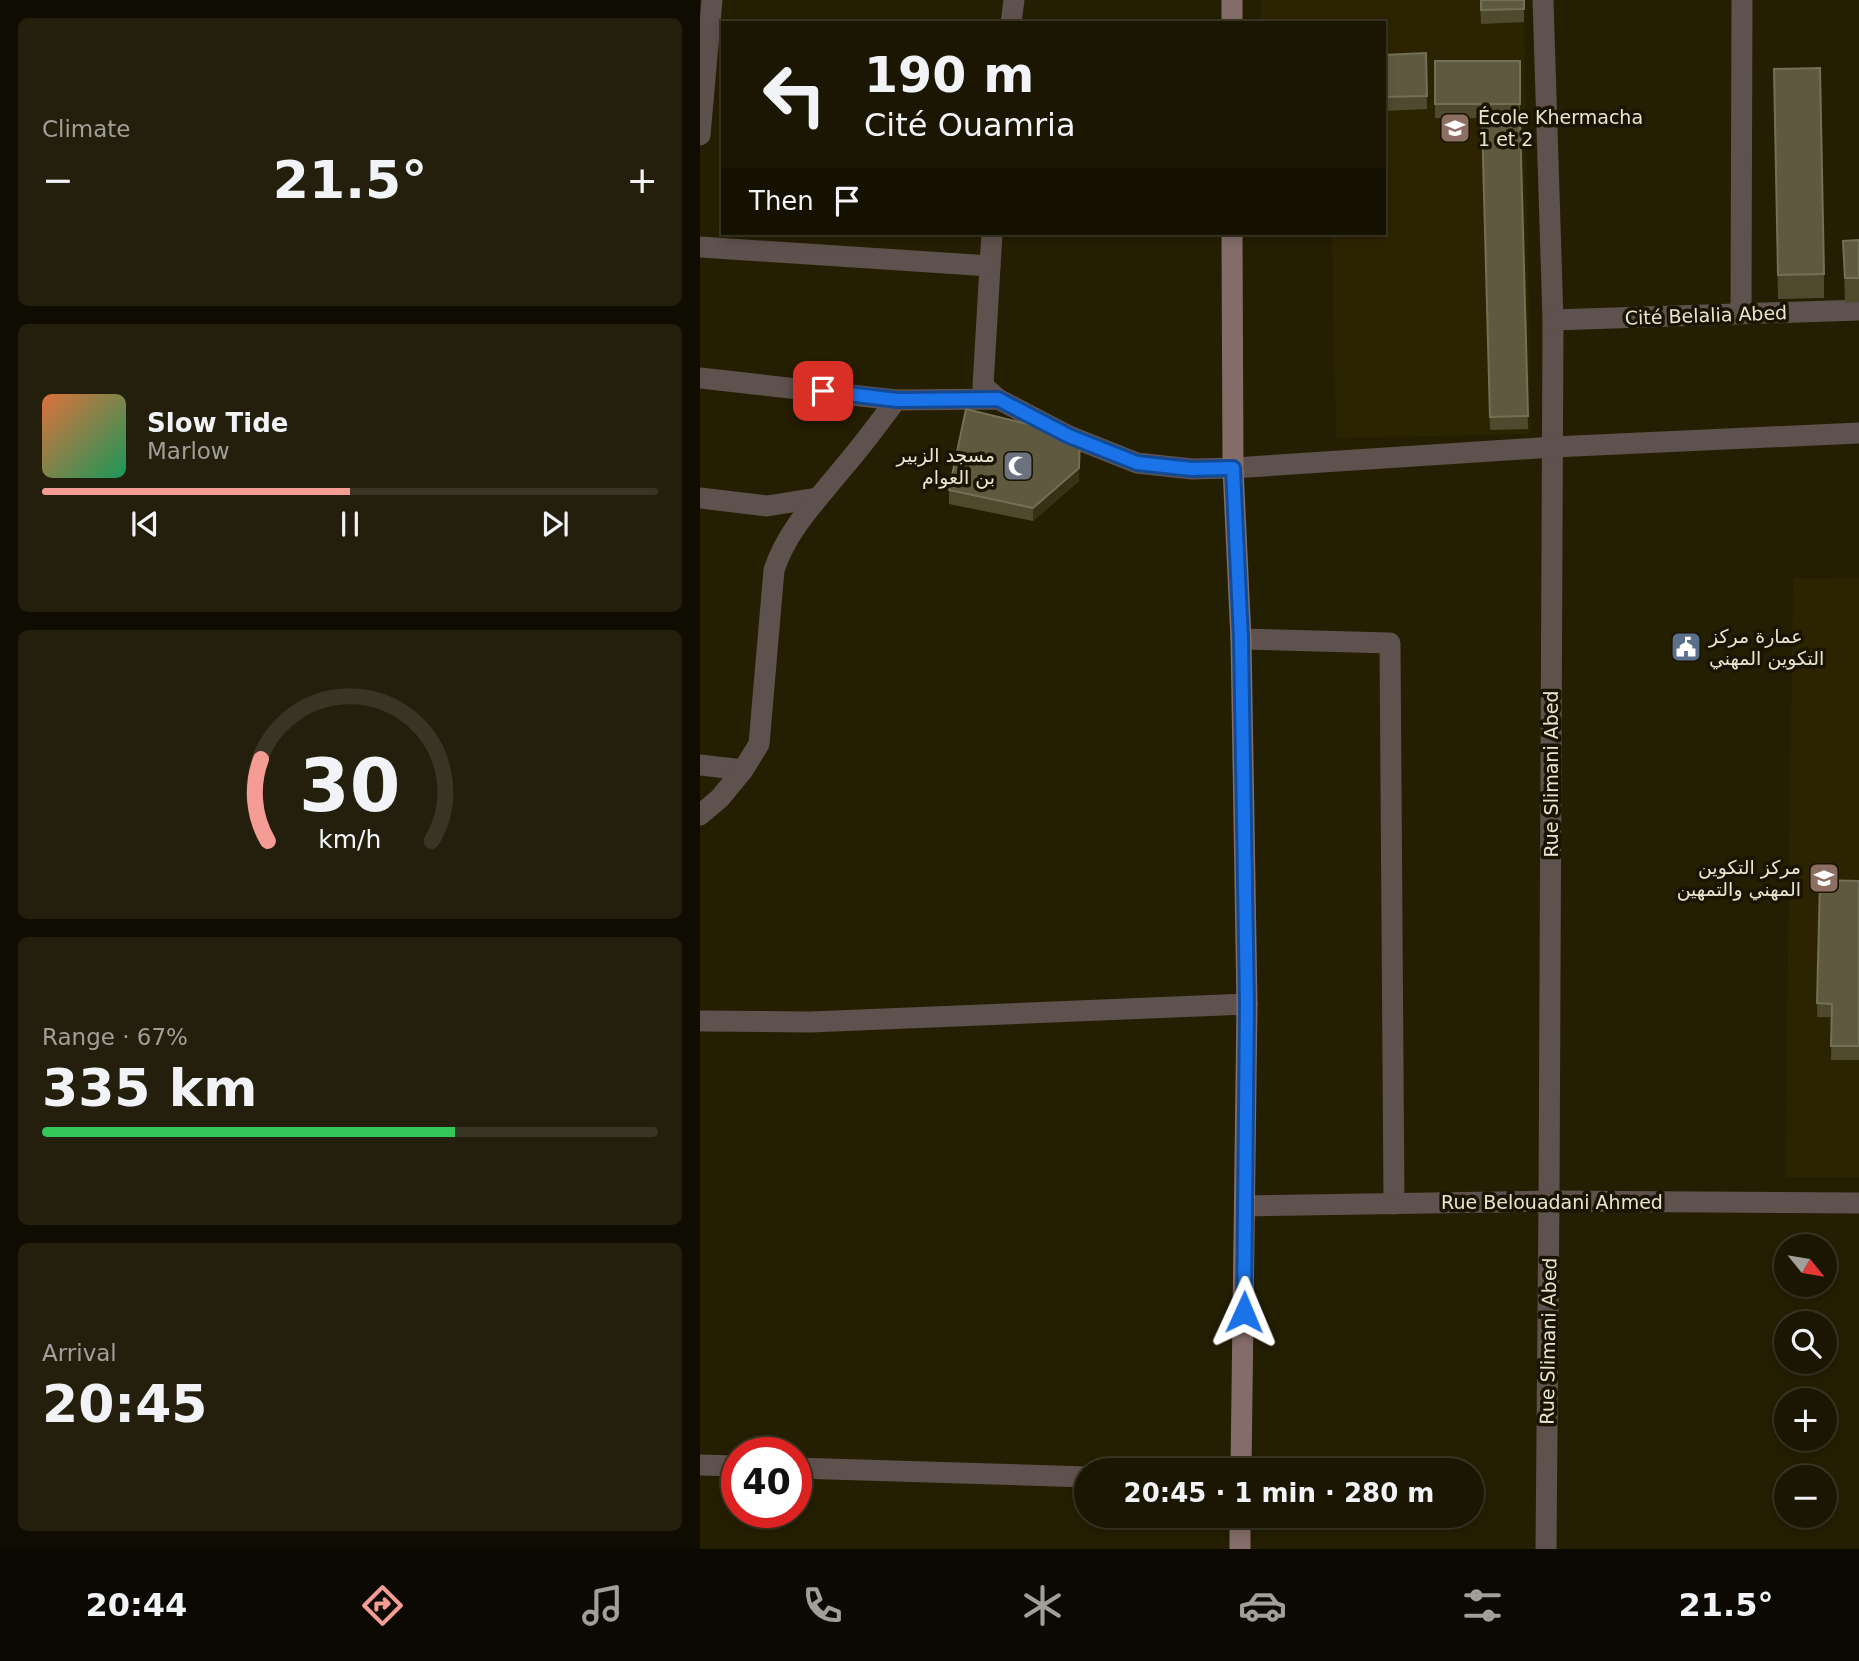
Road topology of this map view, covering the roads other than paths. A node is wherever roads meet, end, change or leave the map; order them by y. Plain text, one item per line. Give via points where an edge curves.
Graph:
1 (712, 0) edge
2 (1014, 0) edge
3 (1231, 0) edge
4 (1543, 0) edge
5 (1742, 0) edge
6 (1012, 21) edge
7 (1232, 21) edge
8 (714, 69) edge
9 (700, 135) edge
10 (992, 235) edge
11 (1232, 235) edge
12 (700, 247) edge
13 (990, 266) junction
14 (1859, 310) edge
15 (1741, 313) junction
16 (1553, 320) junction
17 (700, 378) edge
18 (998, 399) junction
19 (897, 400) junction
20 (1859, 433) edge
21 (1553, 447) junction
22 (1233, 468) junction
23 (700, 498) edge
24 (817, 498) junction
25 (1241, 639) junction
26 (700, 765) edge
27 (743, 769) junction
28 (700, 815) edge
29 (1247, 1004) junction
30 (700, 1021) edge
31 (1549, 1201) junction
32 (1859, 1203) edge
33 (1394, 1204) junction
34 (1245, 1206) junction
35 (1241, 1458) edge
36 (700, 1465) edge
37 (721, 1466) edge
38 (812, 1469) edge
39 (1074, 1478) edge
40 (1240, 1528) edge
41 (1240, 1549) edge
42 (1546, 1549) edge

1 - 8 street
2 - 6 street
3 - 7 street
4 - 16 street, Rue Slimani Abed
5 - 15 street
8 - 9 street
10 - 13 street
11 - 22 street
12 - 13 street
13 - 18 street via 983,386
14 - 15 street, Cité Belalia Abed
15 - 16 street, Cité Belalia Abed
16 - 21 street, Rue Slimani Abed
17 - 19 street
18 - 19 street
18 - 22 street via 1069,436 1137,463
19 - 24 street
20 - 21 street
21 - 22 street
21 - 31 street, Rue Slimani Abed
22 - 25 street
23 - 24 street via 767,506
24 - 27 street via 790,535 774,570 759,744
25 - 29 street
25 - 33 street via 1390,643
26 - 27 street
27 - 28 street
29 - 30 street via 810,1022
29 - 34 street
31 - 32 street, Rue Belouadani Ahmed
31 - 33 street, Rue Belouadani Ahmed
31 - 42 street, Rue Slimani Abed
33 - 34 street, Rue Belouadani Ahmed
34 - 35 street
36 - 37 street
38 - 39 street
40 - 41 street

